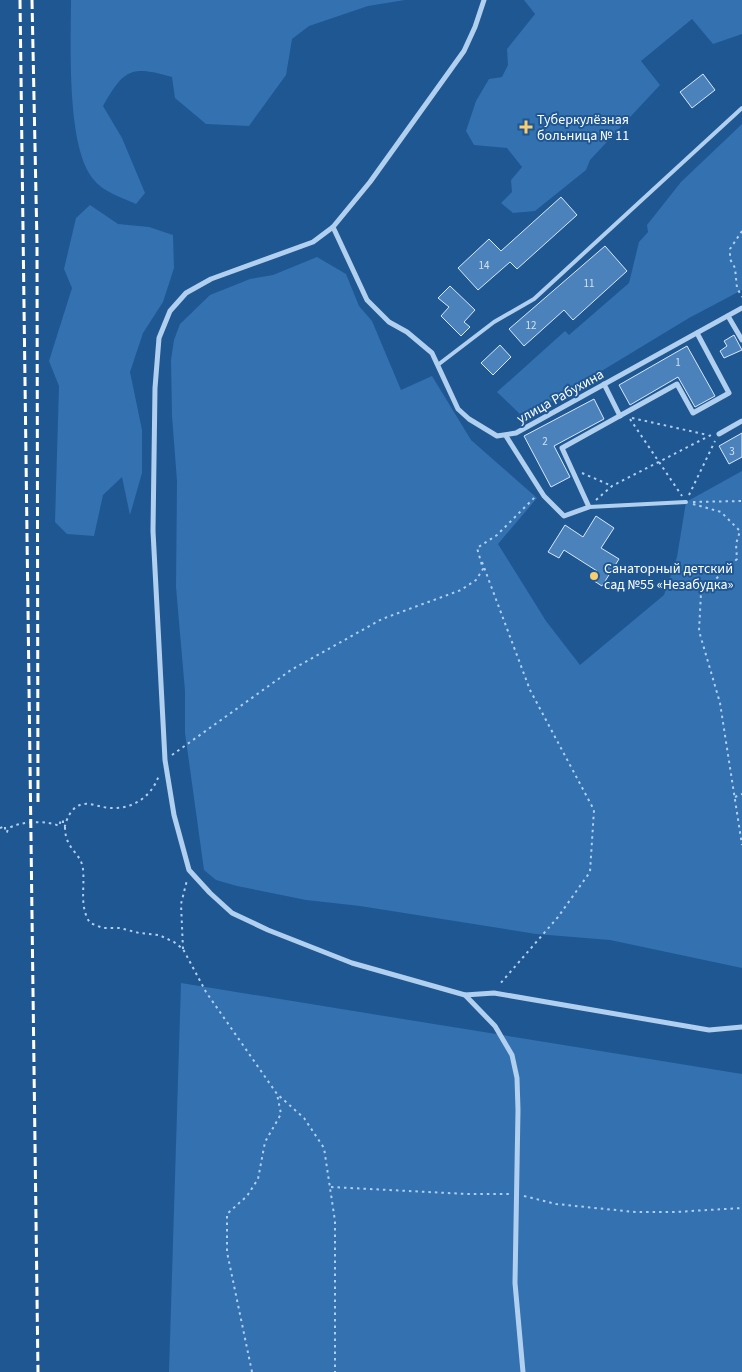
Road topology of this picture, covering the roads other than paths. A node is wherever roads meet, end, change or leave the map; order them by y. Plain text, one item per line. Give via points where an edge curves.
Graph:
1 (484, 0) edge
2 (742, 108) edge
3 (332, 227) junction
4 (742, 308) edge
5 (728, 316) junction
6 (697, 333) junction
7 (742, 340) edge
8 (439, 364) junction
9 (604, 384) junction
10 (620, 416) junction
11 (742, 421) edge
12 (719, 434) road end
13 (506, 436) junction
14 (686, 502) road end
15 (588, 507) junction
16 (465, 995) junction
17 (742, 1028) edge
18 (523, 1372) edge

1 - 3 street via 460,58 370,182
2 - 8 lane via 534,299 494,322
3 - 8 street, улица Рабухина via 367,300 390,322 432,352
3 - 16 street via 312,242 211,279 186,293 170,311 159,338 153,531 165,760 174,815 189,870 232,913 352,963
4 - 5 street, улица Рабухина
5 - 6 street, улица Рабухина
5 - 7 street
6 - 9 street, улица Рабухина
6 - 10 street via 728,393 693,413 677,384
8 - 13 street, улица Рабухина via 458,409 487,432
9 - 10 street
9 - 13 street, улица Рабухина
10 - 15 street via 562,448
11 - 12 street
13 - 15 street via 542,493 564,516
14 - 15 lane
16 - 17 street via 494,993 709,1030
16 - 18 street via 496,1026 512,1055 517,1078 516,1283

